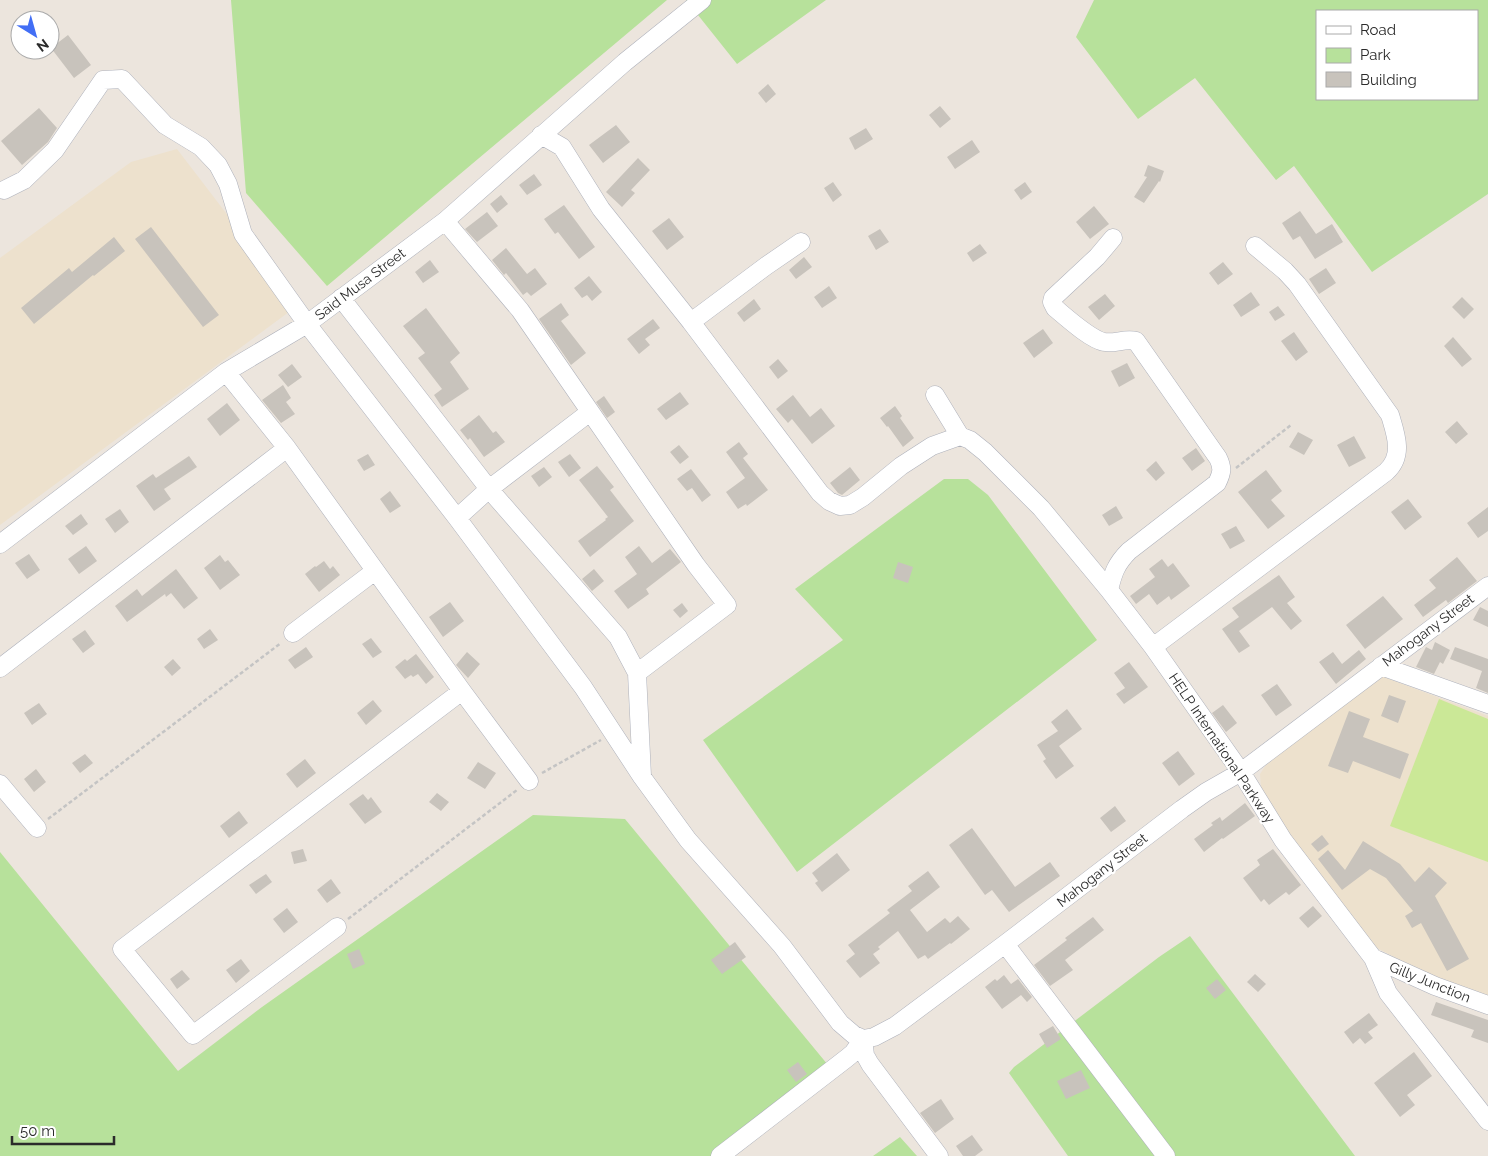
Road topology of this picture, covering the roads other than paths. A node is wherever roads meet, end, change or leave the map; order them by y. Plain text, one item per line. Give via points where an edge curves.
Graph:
1 (702, 0) edge
2 (542, 135) junction
3 (4, 190) dead end
4 (445, 221) junction
5 (1113, 238) dead end
6 (801, 242) dead end
7 (1255, 246) dead end
8 (341, 298) junction
9 (691, 322) junction
10 (307, 324) junction
11 (226, 372) junction
12 (935, 395) dead end
13 (590, 412) junction
14 (960, 436) junction
15 (288, 448) junction
16 (489, 489) junction
17 (457, 518) junction
18 (0, 544) edge
19 (376, 571) junction
20 (1487, 587) edge
21 (1109, 590) junction
22 (293, 633) road end
23 (1153, 647) junction
24 (1381, 666) junction
25 (0, 668) edge
26 (637, 673) junction
27 (462, 691) junction
28 (1488, 704) edge
29 (1241, 772) junction
30 (642, 777) junction
31 (529, 781) road end
32 (0, 784) edge
33 (37, 828) road end
34 (337, 927) road end
35 (1005, 944) junction
36 (1373, 958) junction
37 (1488, 1005) edge
38 (863, 1039) junction
39 (1488, 1121) edge
40 (720, 1156) edge
41 (939, 1156) edge
42 (1166, 1156) edge

1 - 2 street, Said Musa Street
2 - 4 street, Said Musa Street
2 - 9 street via 562,147 601,210
3 - 10 street via 24,180 55,150 103,80 122,79 165,125 201,147 218,165 228,184 243,234
4 - 8 street, Said Musa Street
4 - 13 street via 520,310
5 - 21 street via 1052,302 1055,308 1094,338 1103,342 1136,341 1218,458 1222,473 1217,483 1124,555 1115,568
6 - 9 street
7 - 23 street via 1297,284 1390,416 1398,450 1396,460 1386,472
8 - 10 street, Said Musa Street
8 - 16 street
9 - 14 street via 820,493 840,506 850,505 932,446
10 - 11 street, Said Musa Street
10 - 17 street
11 - 15 street
11 - 18 street, Said Musa Street
12 - 14 street, HELP International Parkway
13 - 16 street
13 - 26 street via 727,605
14 - 21 street, HELP International Parkway via 986,452 1041,508
15 - 19 street
15 - 25 street
16 - 17 street
16 - 26 street via 618,637
17 - 30 street via 583,687
19 - 22 street
19 - 27 street
20 - 24 street, Mahogany Street
21 - 23 street, HELP International Parkway
23 - 29 street, HELP International Parkway
24 - 28 street
24 - 29 street, Mahogany Street
26 - 30 street
27 - 31 street
27 - 34 street via 122,949 193,1035
29 - 35 street, Mahogany Street via 1182,809
29 - 36 street, HELP International Parkway via 1283,840
30 - 38 street via 688,840 782,946 840,1023
32 - 33 street
35 - 38 street, Mahogany Street via 895,1026
35 - 42 street
36 - 37 street, Gilly Junction
36 - 39 street, HELP International Parkway via 1388,993
38 - 40 street via 847,1058
38 - 41 street via 870,1064

